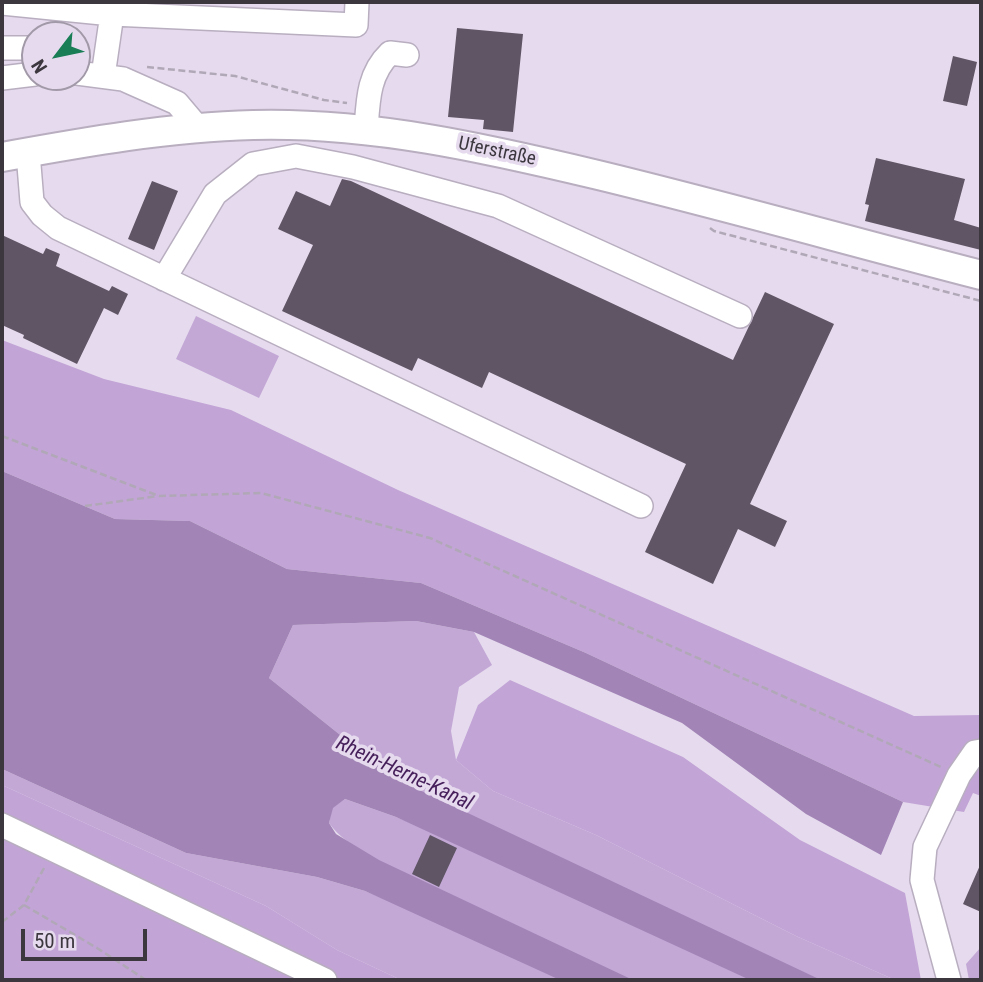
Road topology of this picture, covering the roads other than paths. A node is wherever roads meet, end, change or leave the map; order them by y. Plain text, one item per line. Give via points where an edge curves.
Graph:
1 (357, 2) edge
2 (2, 3) edge
3 (112, 14) junction
4 (2, 48) edge
5 (21, 48) edge
6 (407, 55) dead end
7 (91, 74) edge
8 (21, 76) edge
9 (103, 76) junction
10 (2, 79) edge
11 (199, 129) junction
12 (366, 130) junction
13 (15, 155) edge
14 (981, 275) edge
15 (164, 278) junction
16 (740, 316) dead end
17 (641, 506) dead end
18 (981, 751) edge
19 (2, 825) edge
20 (325, 980) edge
21 (949, 980) edge

1 - 3 lane via 356,25
2 - 3 lane
3 - 9 lane
4 - 5 lane
6 - 12 lane via 390,53 375,72
7 - 9 lane
8 - 10 lane
9 - 11 lane via 123,79 177,103
11 - 12 main road, Uferstraße via 254,125
11 - 13 main road, Uferstraße
12 - 14 main road, Uferstraße via 503,152
13 - 15 lane via 41,215 58,228
15 - 16 lane via 215,194 253,164 296,156 498,206
15 - 17 lane
18 - 21 lane via 975,752 959,775 925,847 922,880
19 - 20 lane

